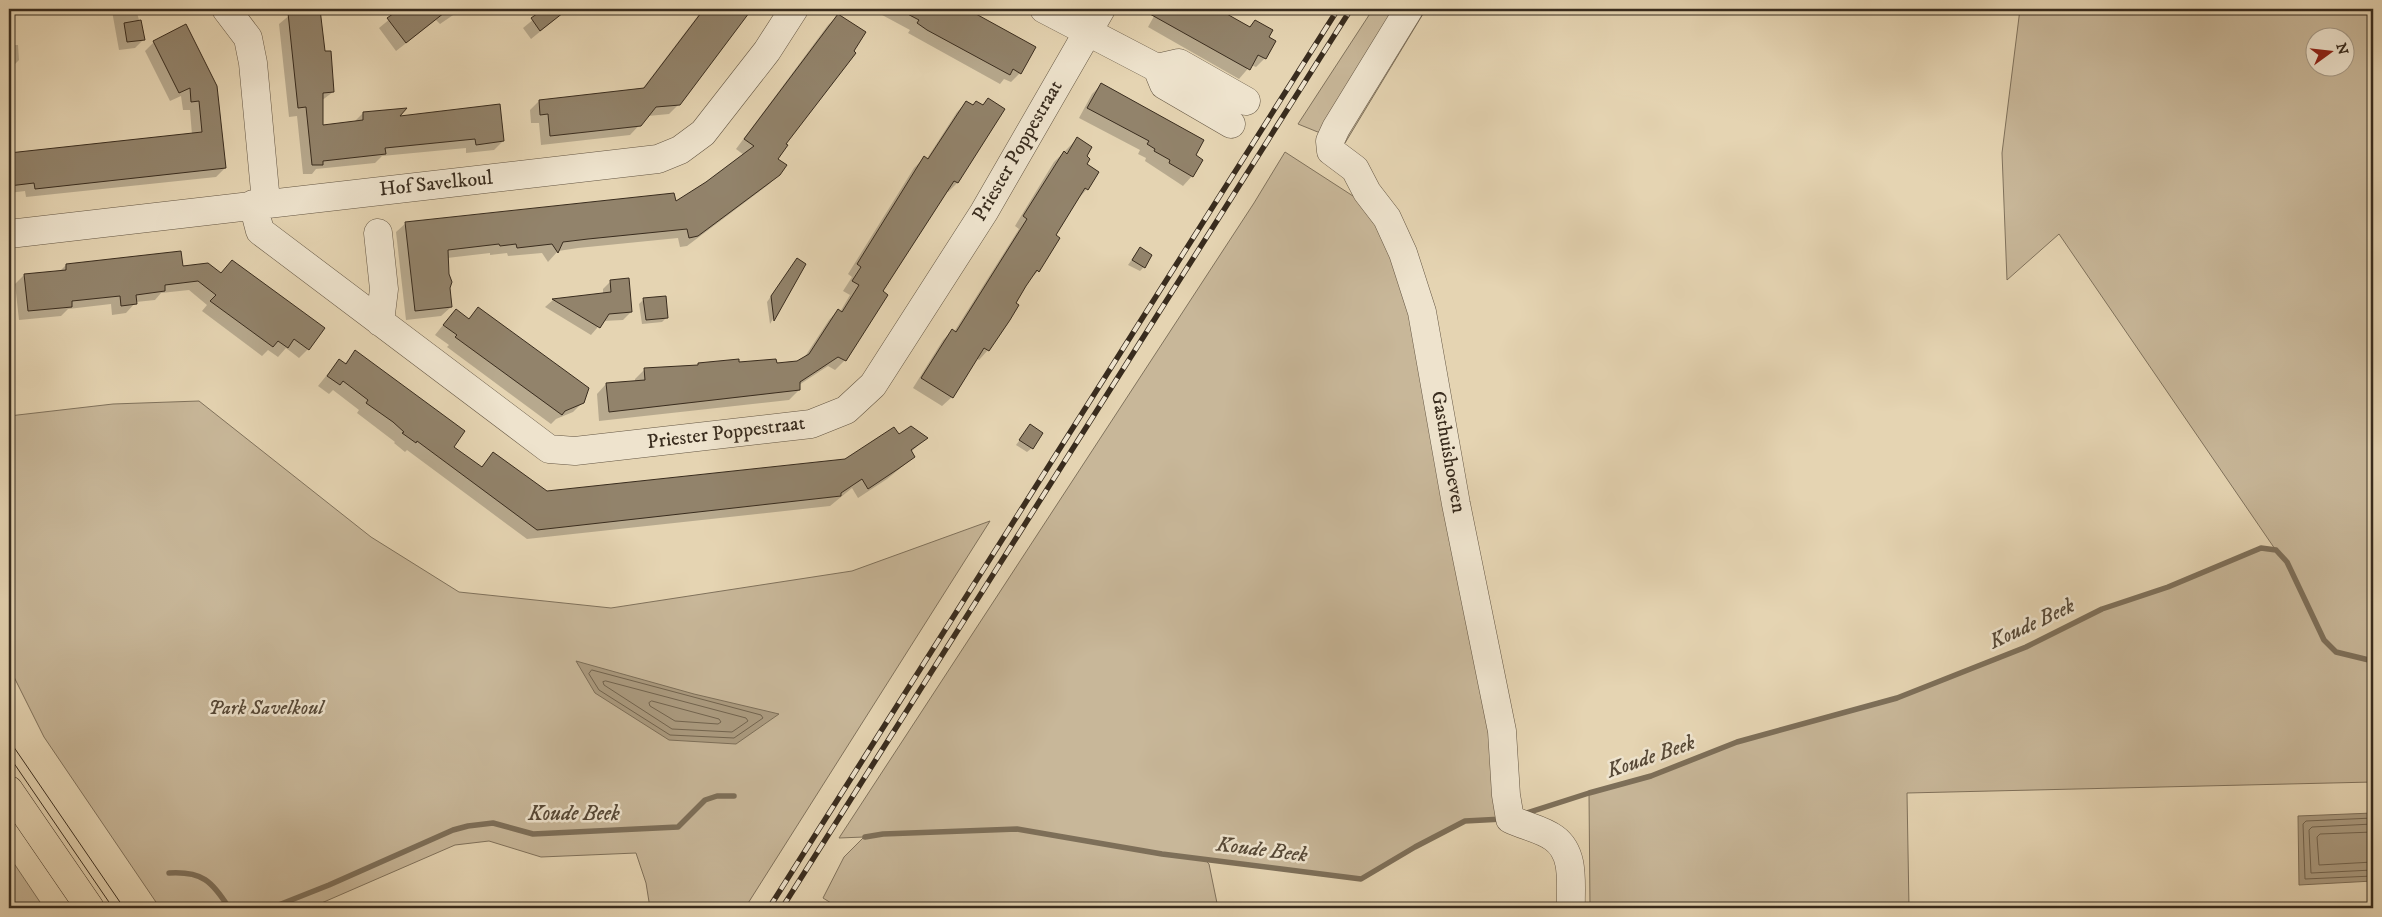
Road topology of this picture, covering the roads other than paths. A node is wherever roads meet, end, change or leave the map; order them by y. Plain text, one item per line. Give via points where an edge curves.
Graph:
1 (226, 9) edge
2 (794, 9) edge
3 (1044, 9) edge
4 (1101, 9) edge
5 (1410, 9) edge
6 (1088, 32) junction
7 (1157, 68) junction
8 (1246, 101) dead end
9 (1232, 124) dead end
10 (260, 203) junction
11 (378, 233) dead end
12 (9, 234) edge
13 (380, 322) junction
14 (9, 790) edge
15 (9, 822) edge
16 (68, 908) edge
17 (90, 908) edge
18 (1571, 908) edge

1 - 10 street, Priester Poppestraat via 248,38 251,55
2 - 10 street, Hof Savelkoul via 767,51 703,133 680,150 658,159
3 - 6 street
4 - 6 street, Priester Poppestraat
5 - 18 street, Gasthuishoeven via 1336,128 1330,141 1331,151 1355,169 1367,192 1387,218 1403,253 1422,312 1456,504 1502,731 1510,819 1554,838 1563,846 1570,858
6 - 7 street
6 - 13 street, Priester Poppestraat via 984,212 873,385 846,410 829,417 811,424 693,438 575,451 549,449
7 - 8 street via 1179,63
7 - 9 street via 1164,85
10 - 12 street, Hof Savelkoul
10 - 13 street, Priester Poppestraat via 260,231
11 - 13 street via 384,289
14 - 17 main road
15 - 16 main road

